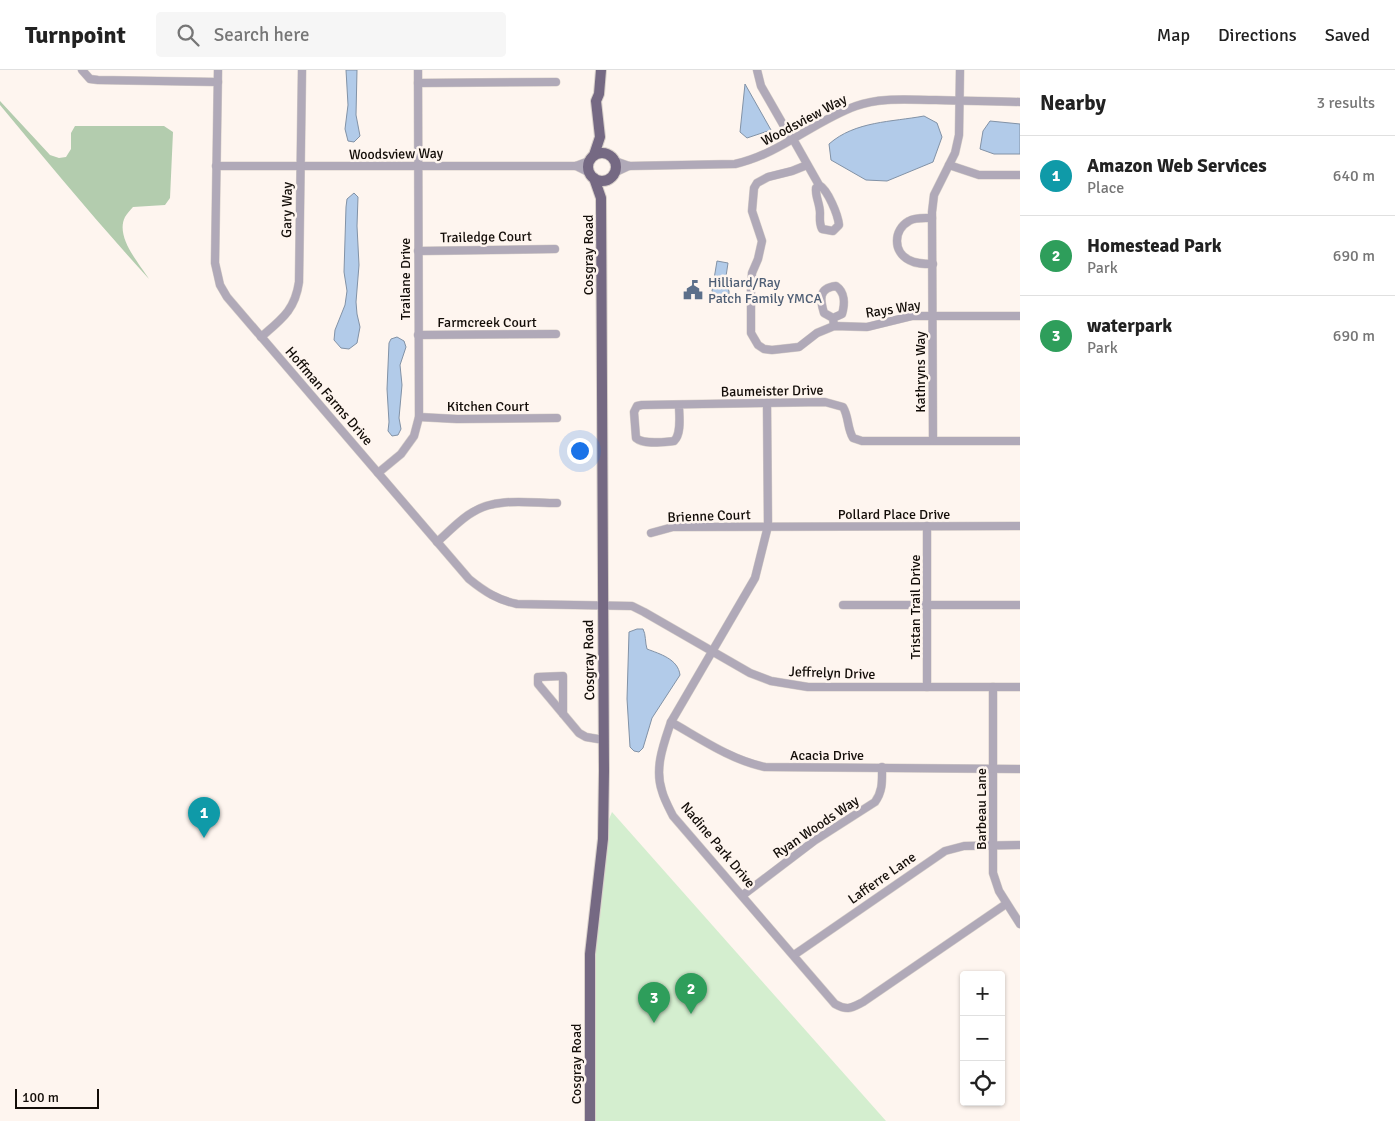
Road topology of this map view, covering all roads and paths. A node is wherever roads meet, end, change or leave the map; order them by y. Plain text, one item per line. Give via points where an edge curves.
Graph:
1 (218, 70) edge
2 (302, 70) edge
3 (418, 70) edge
4 (601, 70) edge
5 (757, 70) edge
6 (960, 70) edge
7 (83, 72) edge
8 (218, 82) junction
9 (556, 82) dead end
10 (418, 83) junction
11 (599, 94) junction
12 (959, 101) junction
13 (1020, 102) edge
14 (792, 140) junction
15 (592, 158) junction
16 (612, 158) junction
17 (807, 165) junction
18 (949, 165) junction
19 (216, 166) junction
20 (576, 166) junction
21 (629, 166) junction
22 (300, 167) junction
23 (417, 167) junction
24 (1020, 175) edge
25 (592, 176) junction
26 (611, 176) junction
27 (818, 185) junction
28 (601, 198) junction
29 (932, 218) junction
30 (555, 249) dead end
31 (418, 251) junction
32 (933, 264) junction
33 (932, 316) junction
34 (1020, 316) edge
35 (556, 334) dead end
36 (418, 335) junction
37 (261, 337) junction
38 (767, 404) junction
39 (679, 405) junction
40 (419, 417) junction
41 (557, 418) dead end
42 (933, 440) junction
43 (1020, 440) edge
44 (378, 473) junction
45 (557, 502) dead end
46 (768, 526) junction
47 (927, 526) junction
48 (1020, 526) edge
49 (650, 533) dead end
50 (437, 542) junction
51 (603, 605) junction
52 (843, 605) dead end
53 (1020, 605) edge
54 (927, 606) junction
55 (712, 651) junction
56 (927, 687) junction
57 (993, 687) junction
58 (1020, 687) edge
59 (563, 714) junction
60 (671, 722) junction
61 (604, 740) junction
62 (882, 768) junction
63 (993, 769) junction
64 (1020, 769) edge
65 (994, 844) junction
66 (1020, 845) edge
67 (743, 895) junction
68 (1006, 904) junction
69 (1020, 924) edge
70 (794, 955) junction
71 (590, 1121) edge

1 - 8 street, Hoffman Farms Drive
2 - 22 street, Gary Way
3 - 10 street, Trailane Drive
4 - 11 main road
5 - 14 street via 761,86
6 - 12 street, Kathryns Way
7 - 8 street via 90,79 98,80
8 - 19 street, Hoffman Farms Drive
9 - 10 street
10 - 23 street, Trailane Drive
11 - 15 main road via 596,101 600,137
11 - 16 main road via 606,148
12 - 13 street, Woodsview Way
12 - 14 street, Woodsview Way via 877,101 833,116
12 - 18 street, Kathryns Way via 959,135
14 - 17 street
14 - 21 street, Woodsview Way via 758,158 735,164
15 - 16 main road via 600,153
15 - 20 street, Woodsview Way
15 - 25 main road via 588,167
16 - 21 street, Woodsview Way
16 - 26 main road via 616,170
17 - 27 street
17 - 33 street, Rays Way via 792,172 768,176 754,188 752,212 762,242 750,290 754,341 764,349 799,348 833,322 867,326 912,316
18 - 24 street via 979,175
18 - 29 street, Kathryns Way via 934,195
19 - 22 street, Woodsview Way
19 - 37 street, Hoffman Farms Drive via 215,263 220,285
20 - 23 street, Woodsview Way
20 - 25 street, Woodsview Way
21 - 26 street, Woodsview Way
22 - 23 street, Woodsview Way
22 - 37 street, Gary Way via 297,294 281,320
23 - 31 street, Trailane Drive
25 - 26 main road via 602,180
25 - 28 main road, Cosgray Road
26 - 28 main road, Cosgray Road
27 - 27 street via 815,191 820,226 833,231 839,221 824,188
28 - 51 main road, Cosgray Road
29 - 32 street, Kathryns Way
29 - 32 street via 909,220 900,229 897,240 898,249 907,259 917,264
30 - 31 street, Trailedge Court
31 - 36 street, Trailane Drive
32 - 33 street, Kathryns Way
33 - 34 street, Rays Way
33 - 42 street, Kathryns Way
35 - 36 street, Farmcreek Court
36 - 40 street, Trailane Drive
37 - 44 street, Hoffman Farms Drive
38 - 39 street, Baumeister Drive
38 - 42 street, Baumeister Drive via 825,402 843,406 850,433 857,440
38 - 46 street, Nadine Park Drive
39 - 39 street, Baumeister Drive via 637,406 634,412 636,438 645,442 678,438
40 - 41 street, Kitchen Court
40 - 44 street, Trailane Drive via 414,436 401,454
42 - 43 street, Baumeister Drive
44 - 50 street, Hoffman Farms Drive
45 - 50 street via 486,505 472,512
46 - 47 street, Pollard Place Drive
46 - 49 street, Brienne Court via 673,526
46 - 55 street, Nadine Park Drive via 755,578
47 - 48 street, Pollard Place Drive
47 - 54 street, Tristan Trail Drive
50 - 51 street, Hoffman Farms Drive via 469,579 499,600 536,605
51 - 55 street, Jeffrelyn Drive via 632,606
51 - 61 main road, Cosgray Road
52 - 54 street
53 - 54 street
54 - 56 street, Tristan Trail Drive
55 - 56 street, Jeffrelyn Drive via 750,673 789,685
55 - 60 street, Nadine Park Drive
56 - 57 street, Jeffrelyn Drive
57 - 58 street, Jeffrelyn Drive
57 - 63 street, Barbeau Lane
59 - 59 street via 538,684 538,677 563,676
59 - 61 street via 579,733
60 - 62 street, Acacia Drive via 722,751 755,764
60 - 67 street, Nadine Park Drive via 659,769 661,790 673,816
61 - 71 main road, Cosgray Road via 603,839 590,954
62 - 63 street, Acacia Drive
62 - 67 street, Ryan Woods Way via 882,788 875,802 814,841
63 - 64 street, Acacia Drive
63 - 65 street, Barbeau Lane
65 - 66 street, Lafferre Lane
65 - 68 street, Barbeau Lane via 993,873
65 - 70 street, Lafferre Lane via 945,851
67 - 70 street, Nadine Park Drive
68 - 69 street, Barbeau Lane
68 - 70 street, Nadine Park Drive via 850,1008 835,1004

